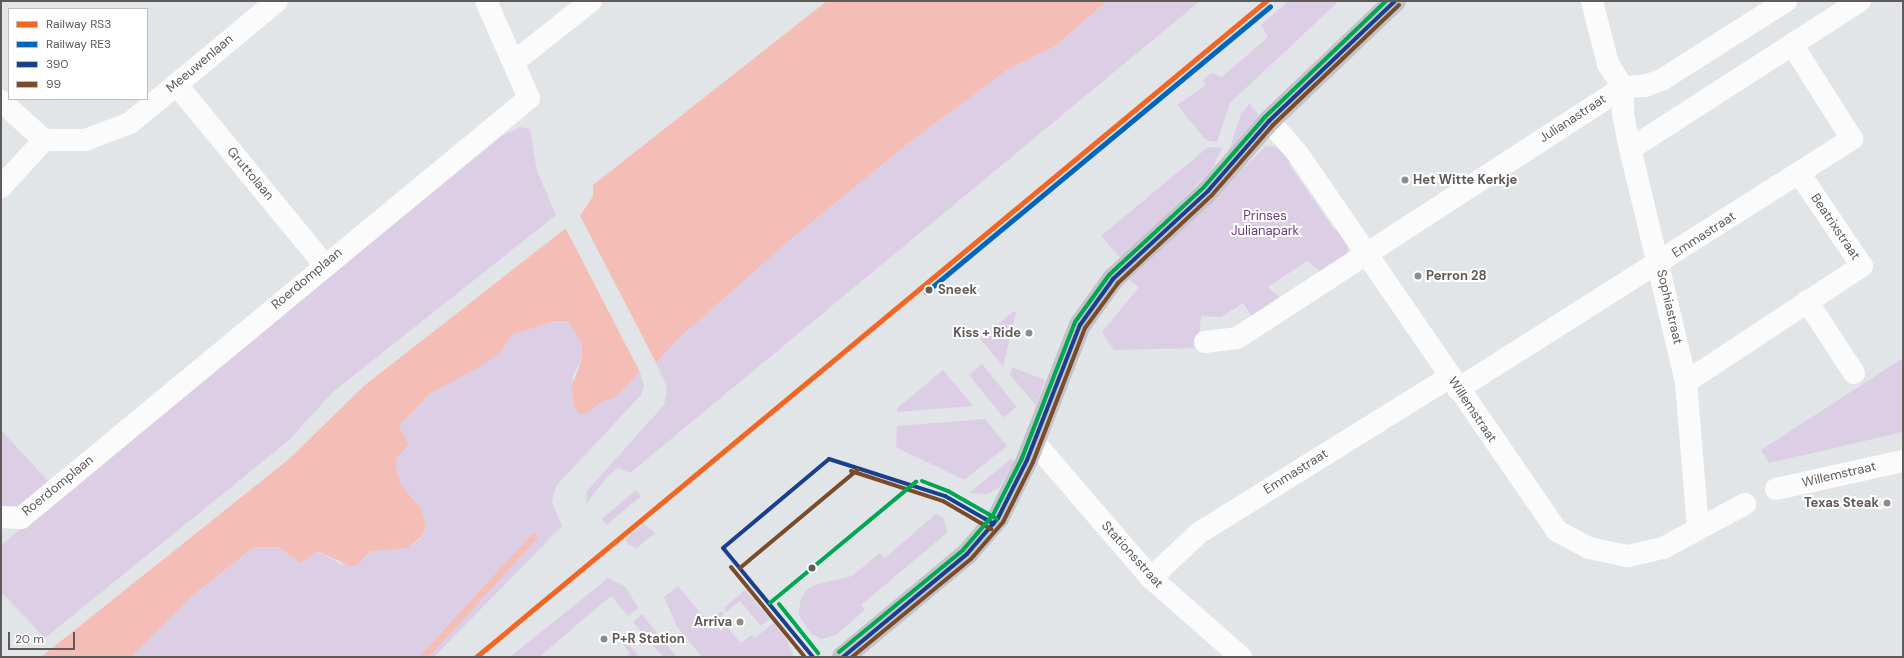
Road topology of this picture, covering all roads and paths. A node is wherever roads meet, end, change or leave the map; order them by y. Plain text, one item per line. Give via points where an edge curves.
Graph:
1 (277, 1) edge
2 (486, 1) edge
3 (591, 1) edge
4 (1395, 1) edge
5 (1592, 1) edge
6 (1786, 1) edge
7 (1860, 1) edge
8 (1792, 44) junction
9 (514, 62) junction
10 (176, 84) junction
11 (1623, 87) junction
12 (1, 101) edge
13 (1269, 121) junction
14 (44, 140) junction
15 (1630, 149) junction
16 (1799, 173) junction
17 (1, 187) edge
18 (1366, 254) junction
19 (324, 264) junction
20 (1660, 264) junction
21 (1807, 301) junction
22 (1205, 342) dead end
23 (1854, 373) dead end
24 (1686, 382) junction
25 (1454, 383) junction
26 (1034, 442) junction
27 (1903, 461) edge
28 (1776, 489) dead end
29 (1745, 504) dead end
30 (1, 516) edge
31 (1698, 528) junction
32 (1151, 578) junction
33 (843, 657) edge
34 (1242, 657) edge

1 - 10 street, Meeuwenlaan
2 - 9 street, Roerdomplaan
3 - 9 street
4 - 13 main road
5 - 11 street via 1608,64
6 - 11 street via 1663,79 1645,86
7 - 8 street
8 - 15 street
8 - 16 street, Emmastraat via 1852,138
9 - 19 street, Roerdomplaan via 529,98
10 - 14 street, Meeuwenlaan via 130,123 85,140
10 - 19 street, Gruttolaan
11 - 15 street, Sophiastraat via 1622,114
11 - 18 street, Julianastraat
12 - 14 street
13 - 18 street, Willemstraat via 1298,154
13 - 26 main road via 1224,173 1113,279 1092,306 1074,337
14 - 17 street
15 - 20 street, Sophiastraat
16 - 20 street, Emmastraat
16 - 21 street, Beatrixstraat via 1862,266
18 - 22 street via 1237,338
18 - 25 street, Willemstraat
19 - 30 street, Roerdomplaan via 21,518
20 - 24 street, Sophiastraat
20 - 25 street, Emmastraat
21 - 23 street
21 - 24 street, Beatrixstraat
24 - 31 street, Sophiastraat
25 - 31 street, Willemstraat via 1544,516 1572,541 1589,548 1628,556 1663,548
25 - 32 street, Emmastraat via 1199,533
26 - 32 street, Stationsstraat
26 - 33 main road via 1010,500 983,538
27 - 28 street, Willemstraat
29 - 31 street, Willemstraat
32 - 34 street, Stationsstraat

